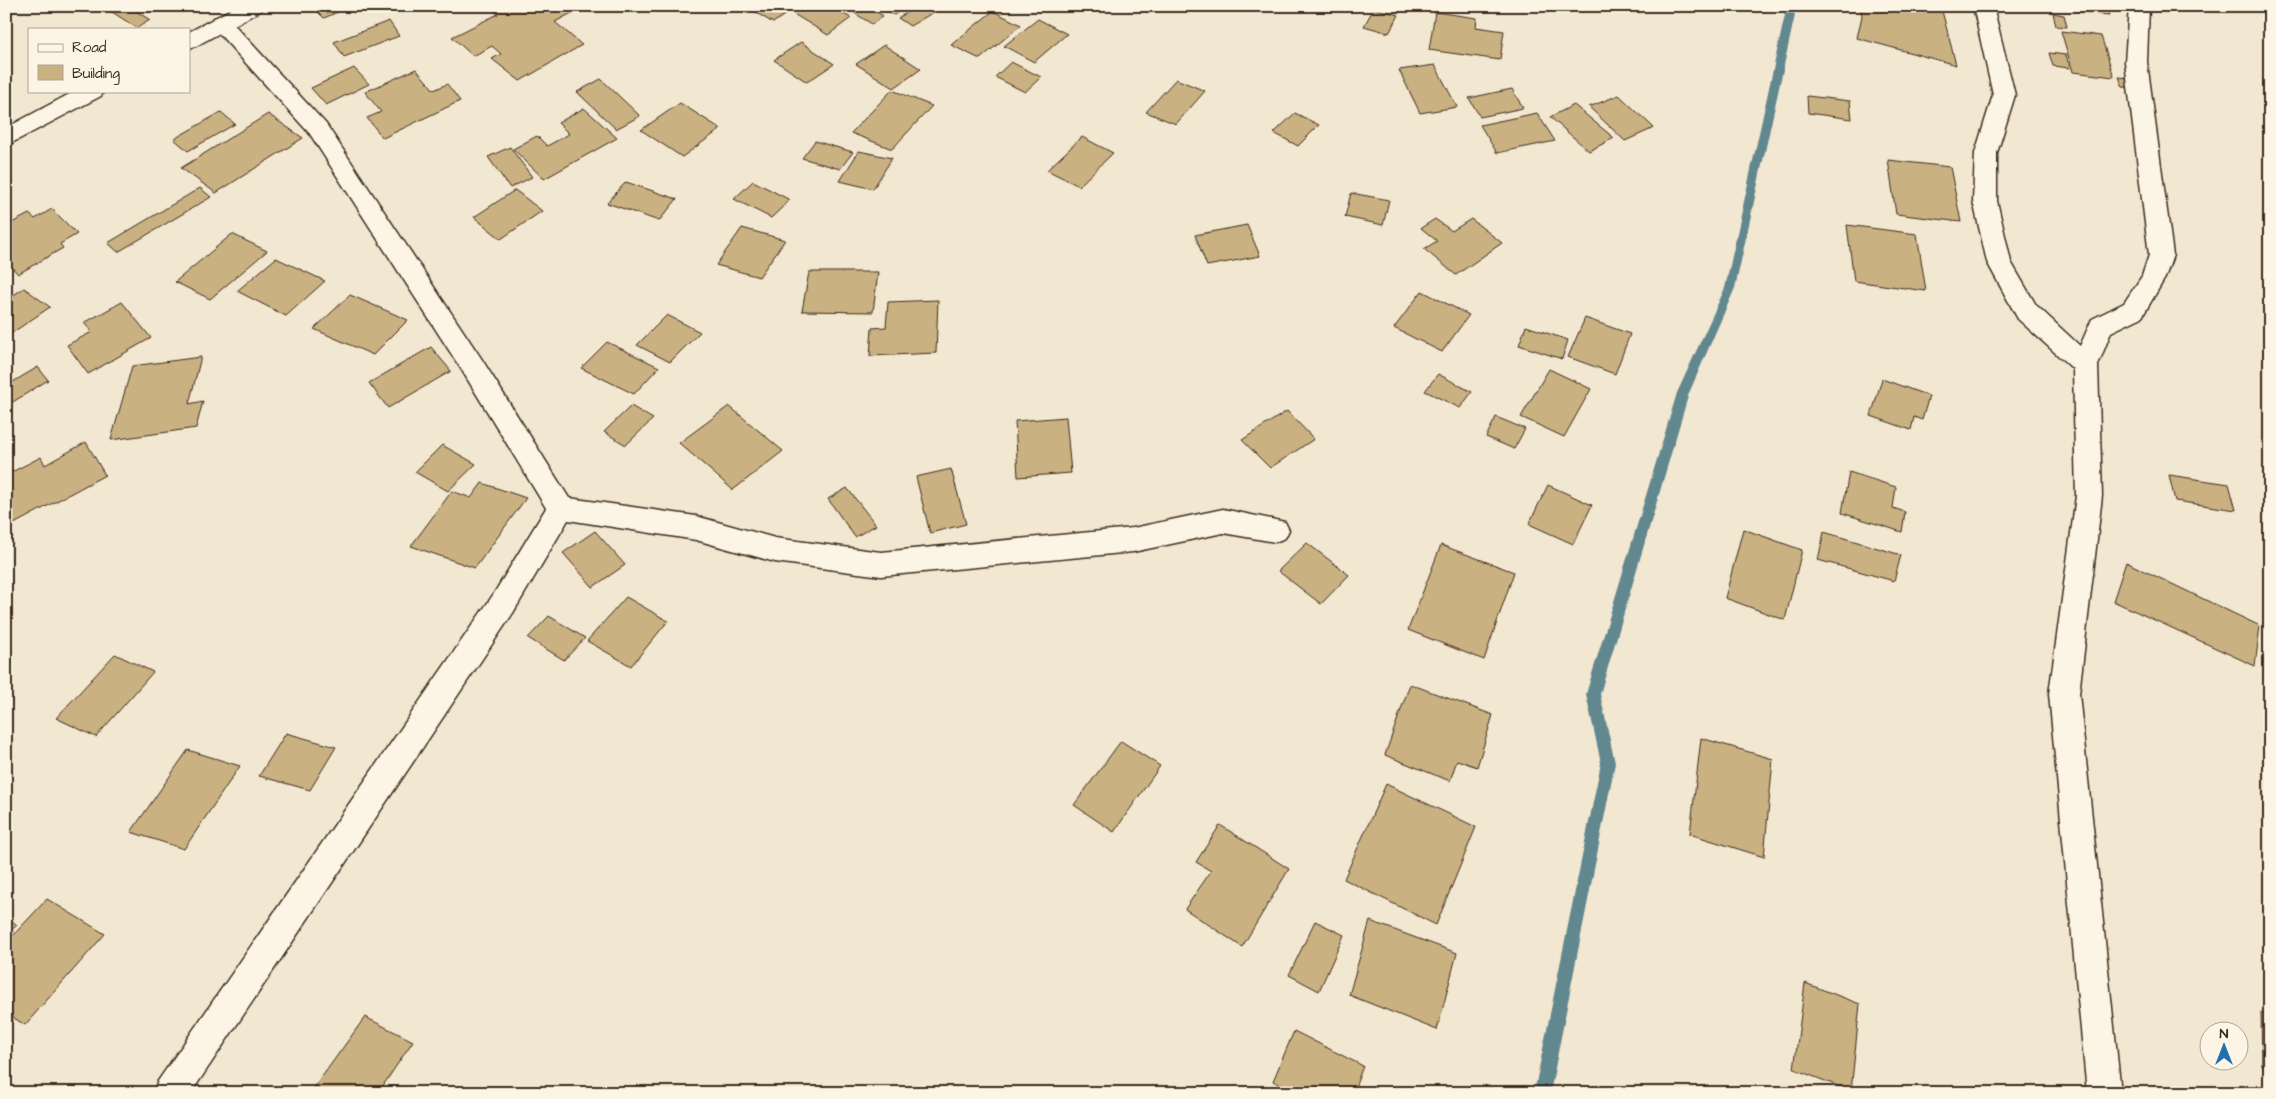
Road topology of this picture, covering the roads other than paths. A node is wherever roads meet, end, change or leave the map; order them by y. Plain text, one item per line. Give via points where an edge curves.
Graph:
1 (253, 6) edge
2 (1984, 6) edge
3 (2139, 6) edge
4 (221, 23) junction
5 (190, 39) edge
6 (92, 92) edge
7 (6, 138) edge
8 (2085, 365) junction
9 (561, 508) junction
10 (1275, 530) dead end
11 (170, 1093) edge
12 (2104, 1093) edge

1 - 4 street
2 - 8 street via 2004,95 1986,152 1985,201 1999,262 2027,312
3 - 8 street via 2136,62 2161,255 2153,278 2133,310 2101,326
4 - 5 street
4 - 9 street via 318,128
6 - 7 street
8 - 12 street via 2089,496 2064,694
9 - 10 street via 696,528 775,550 881,564 1133,540 1223,521
9 - 11 street via 503,604

